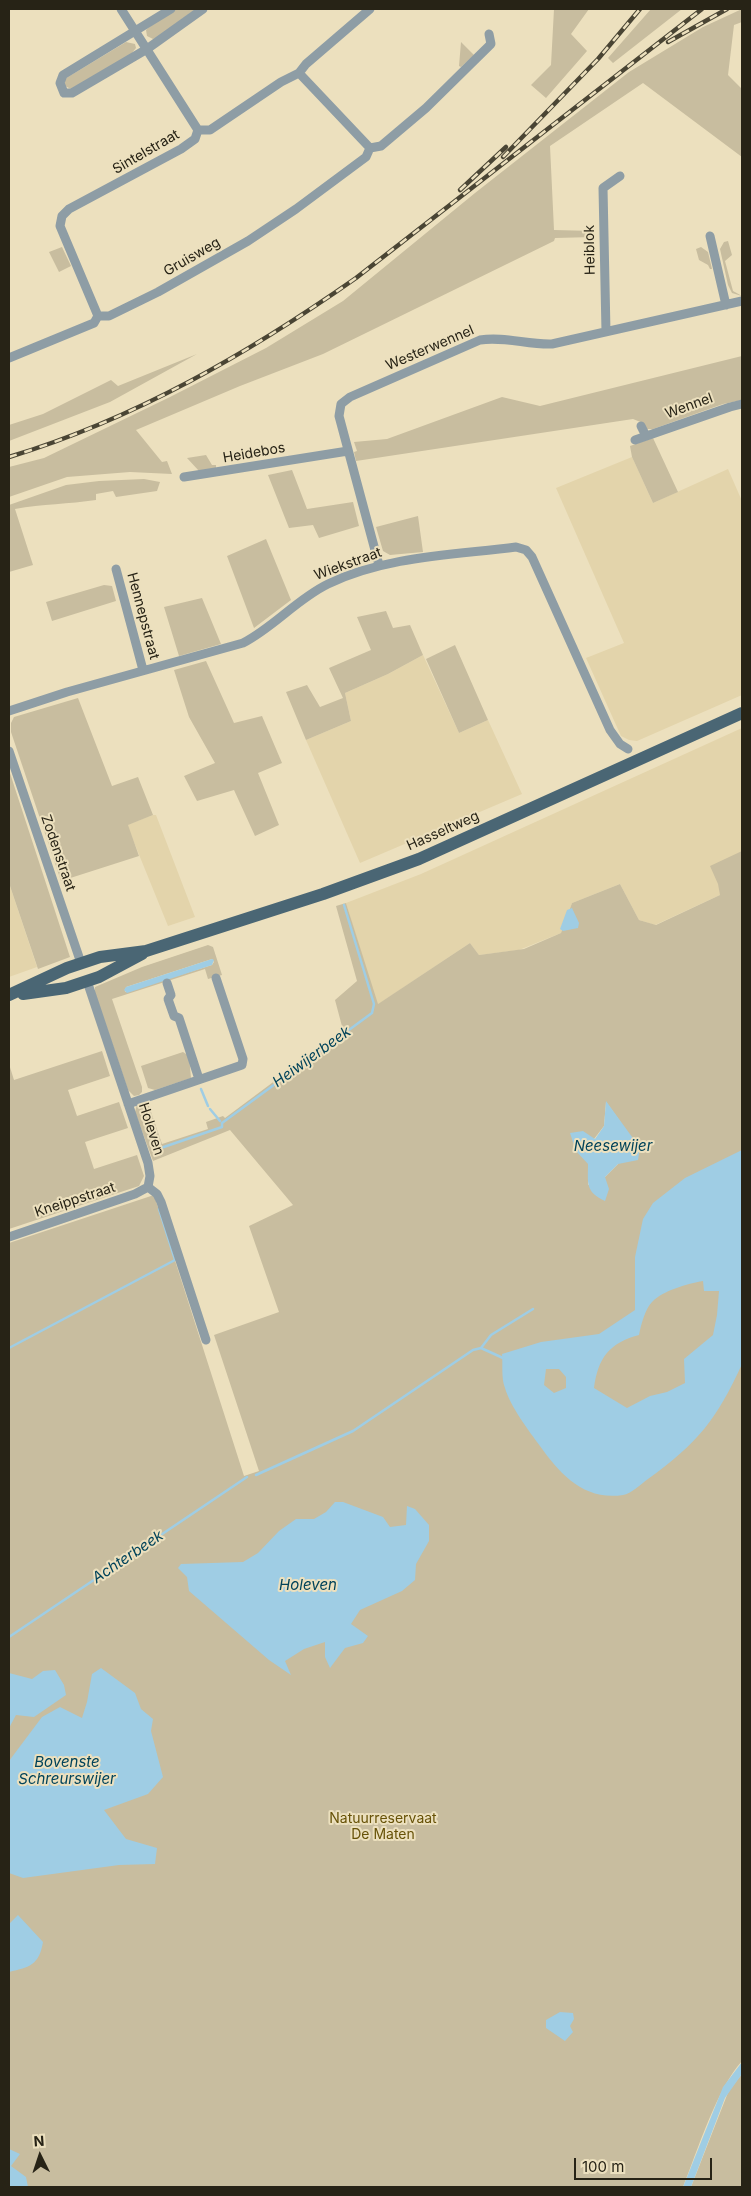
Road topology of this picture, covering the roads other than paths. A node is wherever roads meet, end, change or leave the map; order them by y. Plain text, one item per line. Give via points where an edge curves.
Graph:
1 (121, 9) edge
2 (171, 9) edge
3 (203, 9) edge
4 (370, 9) edge
5 (136, 32) junction
6 (489, 34) dead end
7 (147, 49) junction
8 (299, 73) junction
9 (198, 130) junction
10 (370, 148) junction
11 (620, 176) dead end
12 (710, 236) dead end
13 (742, 301) edge
14 (726, 305) junction
15 (98, 316) junction
16 (606, 332) junction
17 (9, 358) edge
18 (742, 404) edge
19 (641, 426) dead end
20 (646, 436) junction
21 (635, 440) dead end
22 (348, 451) junction
23 (184, 477) dead end
24 (379, 564) junction
25 (116, 569) dead end
26 (143, 670) junction
27 (9, 711) edge
28 (742, 713) edge
29 (628, 749) dead end
30 (9, 751) edge
31 (146, 951) junction
32 (81, 964) junction
33 (216, 978) dead end
34 (87, 981) junction
35 (167, 984) dead end
36 (9, 996) edge
37 (199, 1079) junction
38 (128, 1104) junction
39 (148, 1186) junction
40 (9, 1236) edge
41 (206, 1340) dead end

1 - 5 street
2 - 5 street
3 - 7 street
4 - 8 street, Sintelstraat
5 - 7 street
5 - 7 street via 63,75 60,83 64,92 72,93
6 - 10 street, Gruisweg via 491,44 426,108 381,146
7 - 9 street
8 - 9 street, Sintelstraat via 210,130
8 - 10 street
9 - 15 street, Sintelstraat via 195,139 181,149 69,209 62,216 60,226
10 - 15 street, Gruisweg via 366,157 351,169 248,241 158,292 109,316
11 - 16 street, Heiblok via 603,188
12 - 14 street
13 - 14 street, Westerwennel
14 - 16 street, Westerwennel
15 - 17 street, Gruisweg via 94,323
16 - 22 street, Westerwennel via 538,345 502,339 480,340 350,397 341,404 339,416
18 - 20 street, Wennel
19 - 20 street
20 - 21 street, Wennel
22 - 23 street, Heidebos
22 - 24 street, Westerwennel
24 - 26 street, Wiekstraat via 313,592 243,643
24 - 29 street, Wiekstraat via 516,547 526,550 610,730
25 - 26 street, Hennepstraat
26 - 27 street, Wiekstraat
28 - 31 main road, Hasseltweg via 419,860
30 - 32 street, Zodenstraat
31 - 32 main road, Hasseltweg via 100,957
31 - 34 main road, Hasseltweg
32 - 34 main road via 88,964 92,970
32 - 36 main road, Hasseltweg
33 - 37 street via 243,1059 242,1065
34 - 36 main road, Hasseltweg via 66,988
34 - 38 street, Holeven
35 - 37 street via 171,995 168,999 174,1016 179,1018
37 - 38 street
38 - 39 street, Holeven via 148,1163
39 - 40 street, Kneippstraat via 135,1194
39 - 41 street via 161,1202

